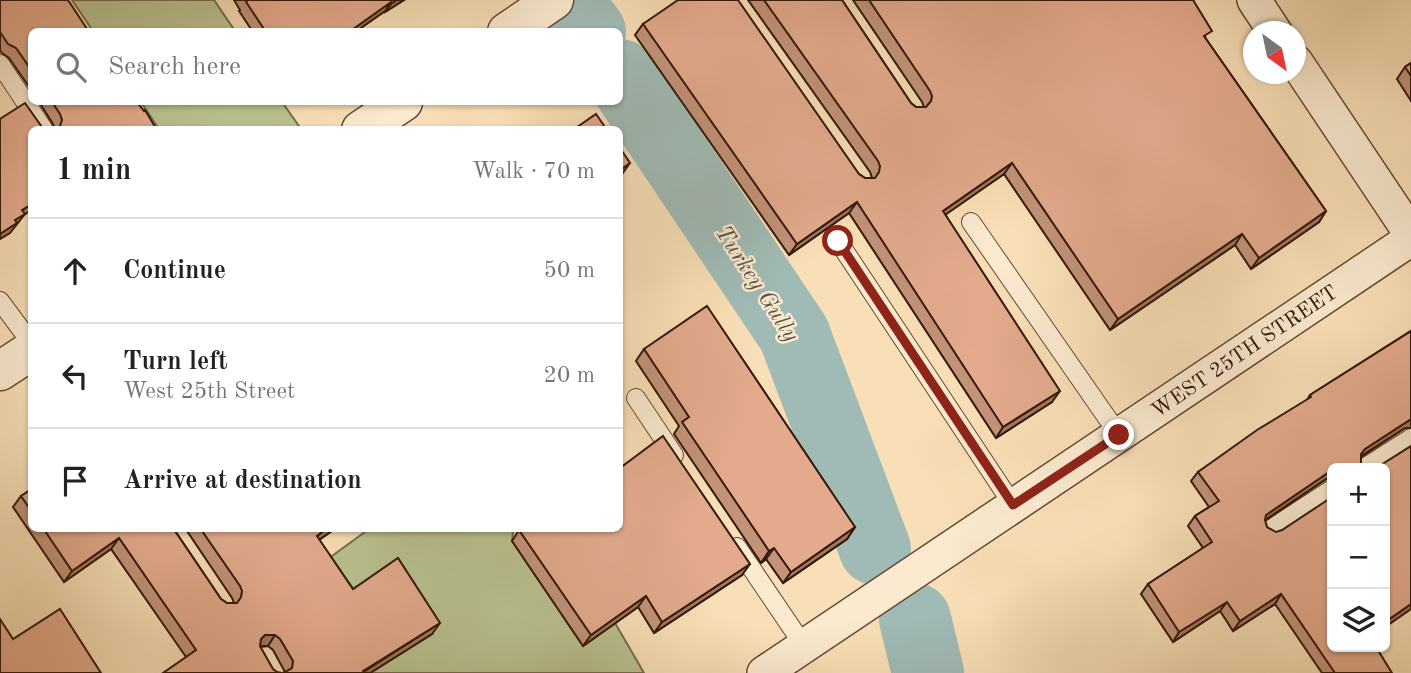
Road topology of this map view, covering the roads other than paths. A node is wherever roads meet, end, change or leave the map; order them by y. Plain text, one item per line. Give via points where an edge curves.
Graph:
1 (554, 0) edge
2 (1254, 0) edge
3 (1268, 21) edge
4 (513, 28) edge
5 (0, 64) edge
6 (1306, 77) edge
7 (398, 105) edge
8 (41, 126) edge
9 (367, 126) edge
10 (971, 222) dead end
11 (1411, 237) edge
12 (838, 241) edge
13 (0, 302) edge
14 (28, 339) edge
15 (28, 353) edge
16 (0, 371) edge
17 (636, 398) dead end
18 (1119, 435) junction
19 (1411, 438) edge
20 (1372, 463) edge
21 (682, 466) edge
22 (1327, 492) edge
23 (1013, 505) junction
24 (1269, 530) edge
25 (728, 534) edge
26 (804, 646) junction
27 (764, 673) edge

1 - 4 street
2 - 3 street
5 - 8 lane
6 - 11 street
7 - 9 street
10 - 18 lane
11 - 18 street, WEST 25TH STREET
12 - 23 lane
13 - 14 lane
15 - 16 street
17 - 21 lane
18 - 23 street, WEST 25TH STREET
19 - 20 lane
22 - 24 lane
23 - 26 street, WEST 25TH STREET
25 - 26 lane
26 - 27 street, WEST 25TH STREET

